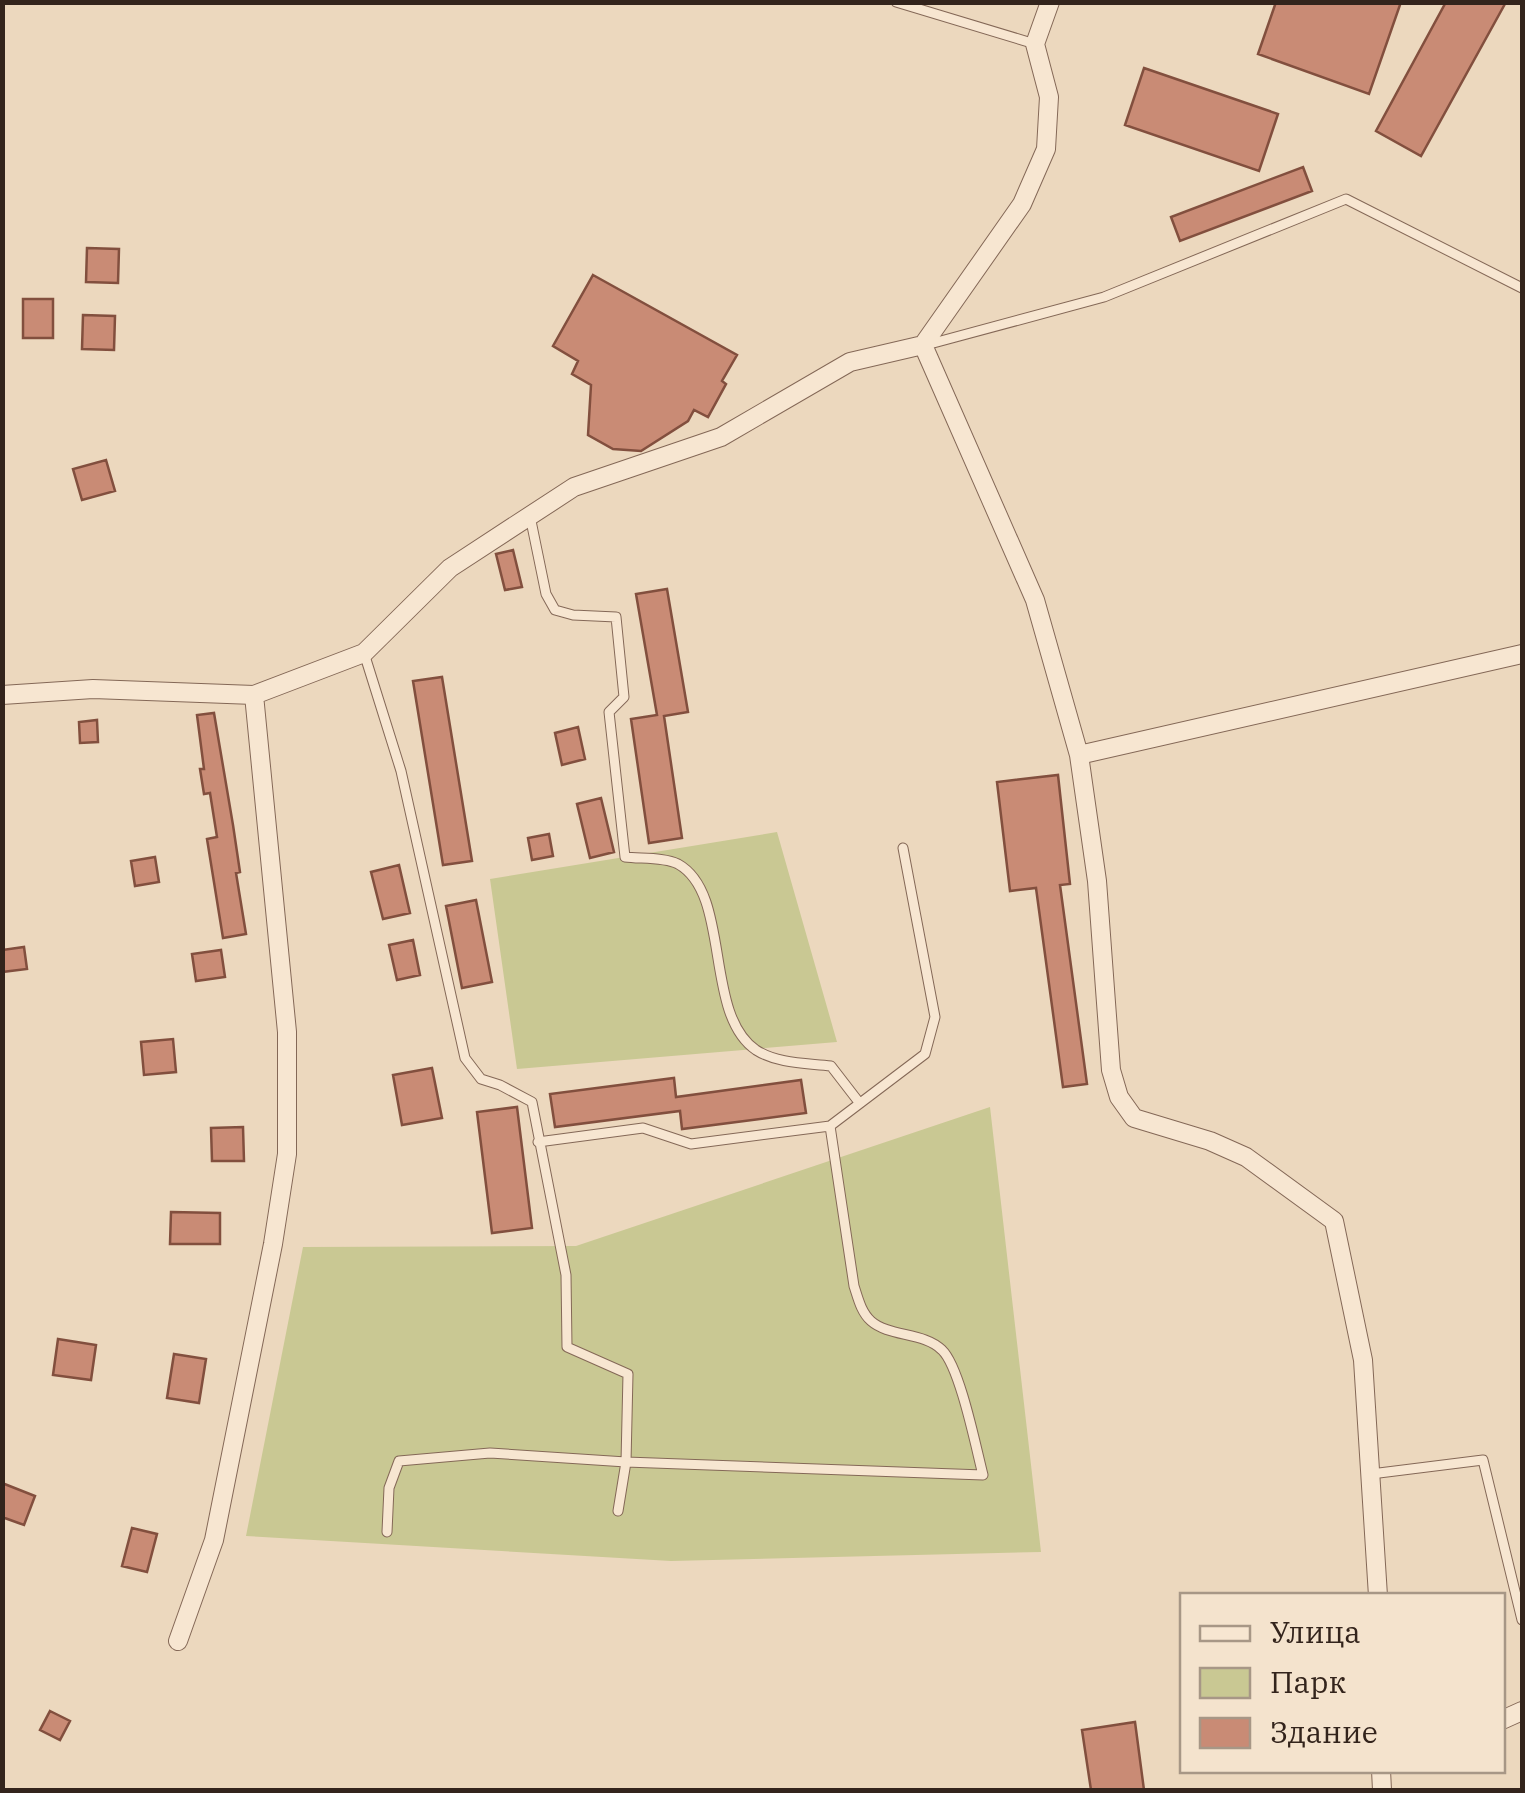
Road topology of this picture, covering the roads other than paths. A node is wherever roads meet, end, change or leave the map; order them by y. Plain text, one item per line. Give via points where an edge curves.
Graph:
1 (896, 2) edge
2 (1050, 2) edge
3 (1035, 44) junction
4 (1522, 288) edge
5 (923, 346) junction
6 (530, 516) junction
7 (364, 653) junction
8 (1522, 654) edge
9 (2, 695) edge
10 (254, 695) junction
11 (1079, 755) junction
12 (902, 848) dead end
13 (858, 1101) junction
14 (830, 1126) junction
15 (538, 1142) junction
16 (626, 1462) junction
17 (1370, 1474) junction
18 (618, 1511) dead end
19 (387, 1532) dead end
20 (1378, 1593) edge
21 (1522, 1620) edge
22 (178, 1641) dead end

1 - 3 lane
2 - 3 street
3 - 5 street via 1048,97 1046,149 1022,204
4 - 5 lane via 1346,199 1104,296
5 - 6 street via 850,362 721,437 574,487
5 - 11 street via 1035,600
6 - 7 street via 450,568
6 - 13 lane via 555,610 616,617 624,697 609,712 625,857 675,862 694,876 706,898 734,1025 754,1049 782,1061 831,1066
7 - 10 street
7 - 15 lane via 401,771 465,1058 481,1079 532,1102
8 - 11 street
9 - 10 street via 93,689
10 - 22 street via 287,1032 287,1154 214,1540
11 - 17 street via 1119,1097 1134,1118 1246,1157 1334,1221 1363,1360
12 - 13 lane via 935,1018 925,1054
13 - 14 lane
14 - 15 lane via 691,1144 643,1128
14 - 16 lane via 862,1309 873,1323 942,1348 953,1364 983,1476
15 - 16 lane via 566,1275 568,1347 628,1374
16 - 18 lane
16 - 19 lane via 490,1452 399,1461 389,1488
17 - 20 street
17 - 21 lane via 1483,1460

